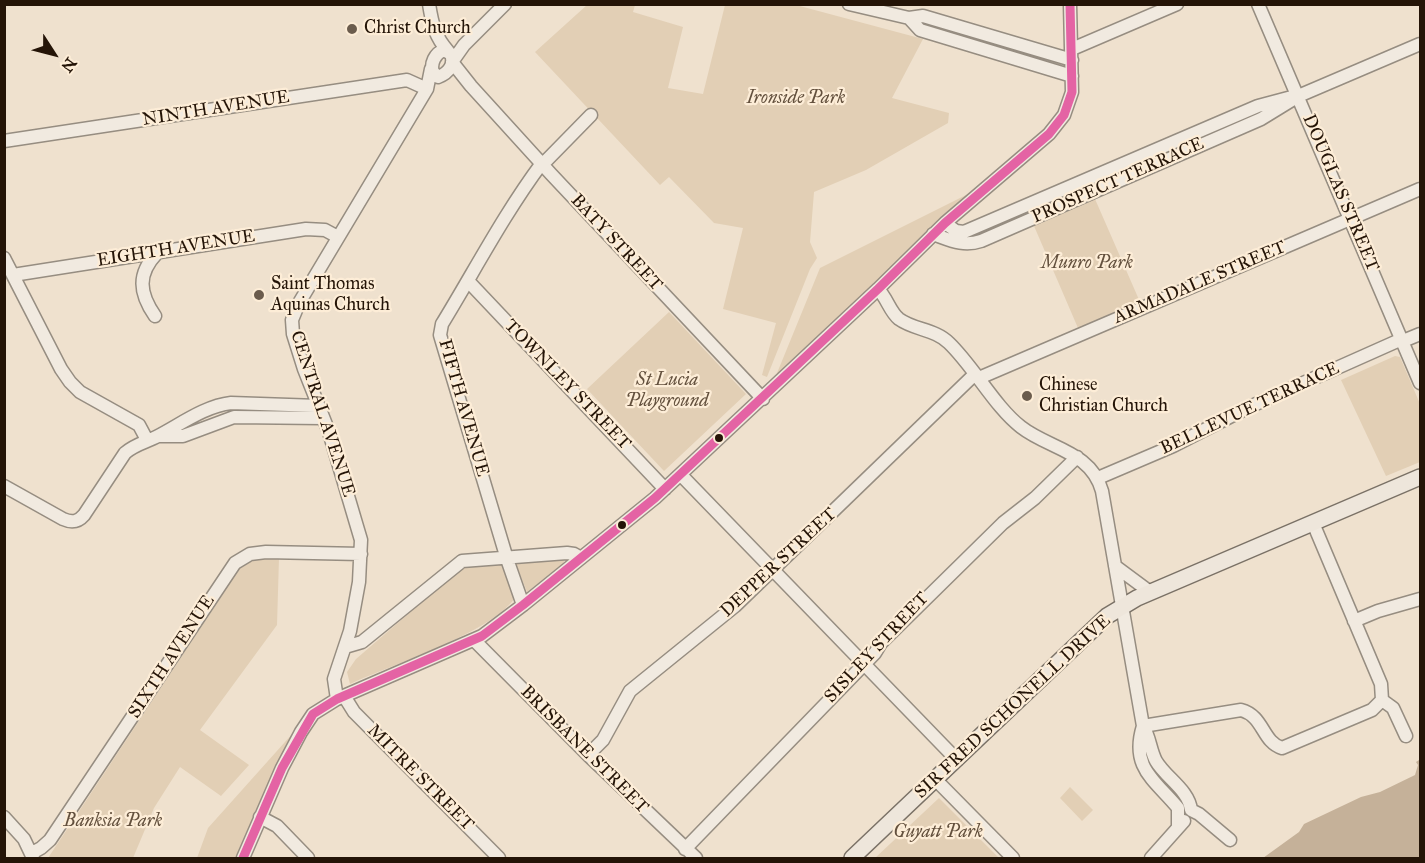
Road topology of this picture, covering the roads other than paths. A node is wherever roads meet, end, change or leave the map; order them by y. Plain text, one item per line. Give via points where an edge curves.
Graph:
1 (429, 4) edge
2 (505, 4) edge
3 (849, 4) edge
4 (1070, 4) edge
5 (1177, 4) edge
6 (1258, 4) edge
7 (909, 18) junction
8 (432, 24) junction
9 (1420, 44) edge
10 (1072, 55) junction
11 (450, 56) junction
12 (438, 69) junction
13 (1072, 76) junction
14 (471, 86) junction
15 (427, 89) junction
16 (1298, 96) junction
17 (591, 115) dead end
18 (4, 141) edge
19 (542, 163) junction
20 (1420, 189) edge
21 (968, 203) junction
22 (1350, 219) junction
23 (945, 223) junction
24 (980, 225) junction
25 (933, 234) junction
26 (338, 237) junction
27 (157, 253) junction
28 (121, 258) junction
29 (8, 272) edge
30 (142, 276) junction
31 (468, 281) junction
32 (878, 289) junction
33 (154, 316) dead end
34 (1420, 334) edge
35 (1402, 340) junction
36 (977, 376) junction
37 (1420, 383) edge
38 (763, 399) junction
39 (318, 406) junction
40 (323, 418) junction
41 (152, 438) junction
42 (1077, 457) junction
43 (681, 475) junction
44 (1420, 477) edge
45 (1098, 478) junction
46 (4, 486) edge
47 (666, 489) junction
48 (1313, 523) junction
49 (361, 554) junction
50 (581, 558) junction
51 (507, 559) junction
52 (1115, 566) junction
53 (772, 570) junction
54 (1150, 592) junction
55 (1420, 599) edge
56 (523, 605) junction
57 (1122, 607) junction
58 (1354, 621) junction
59 (474, 640) junction
60 (345, 647) junction
61 (864, 664) junction
62 (340, 698) junction
63 (1382, 700) junction
64 (1143, 726) junction
65 (1406, 736) dead end
66 (588, 755) junction
67 (957, 760) junction
68 (936, 780) junction
69 (1191, 810) junction
70 (4, 817) edge
71 (260, 817) junction
72 (1178, 826) junction
73 (1230, 840) dead end
74 (686, 849) junction
75 (33, 856) edge
76 (243, 858) edge
77 (308, 858) edge
78 (500, 858) edge
79 (696, 858) edge
80 (852, 858) edge
81 (1013, 858) edge
82 (1151, 858) edge

1 - 8 street
2 - 11 street
3 - 7 street
4 - 10 street
5 - 10 street
6 - 16 street, DOUGLAS STREET
7 - 10 street via 923,16
7 - 13 street via 920,30
8 - 11 street
8 - 12 street
9 - 16 street, PROSPECT TERRACE
10 - 13 street
11 - 12 street, CENTRAL AVENUE
11 - 12 street, CENTRAL AVENUE via 440,51
11 - 14 street, BATY STREET
12 - 14 street, BATY STREET
12 - 15 street, CENTRAL AVENUE
13 - 21 street via 1069,105 1058,124
14 - 19 street, BATY STREET
15 - 18 street, NINTH AVENUE via 406,81
15 - 26 street, CENTRAL AVENUE
16 - 22 street, DOUGLAS STREET
16 - 24 street, PROSPECT TERRACE via 1258,105
16 - 25 street, PROSPECT TERRACE via 1266,117 981,241 962,243
17 - 19 street, FIFTH AVENUE
19 - 31 street, FIFTH AVENUE
19 - 38 street, BATY STREET
20 - 22 street, ARMADALE STREET
21 - 23 street
21 - 24 street
22 - 35 street, DOUGLAS STREET
22 - 36 street, ARMADALE STREET
23 - 24 street, PROSPECT TERRACE via 960,233
23 - 25 street
25 - 32 street
26 - 27 street, EIGHTH AVENUE via 325,230 306,230
26 - 39 street, CENTRAL AVENUE via 292,322
27 - 28 street, EIGHTH AVENUE
27 - 30 street
28 - 29 street, EIGHTH AVENUE
28 - 30 street
29 - 41 street via 70,382 84,395 139,425
30 - 33 street via 146,301
31 - 47 street, TOWNLEY STREET
31 - 51 street, FIFTH AVENUE via 440,334
32 - 36 street via 898,318 942,337
32 - 38 street
34 - 35 street, BELLEVUE TERRACE
35 - 37 street, DOUGLAS STREET
35 - 45 street, BELLEVUE TERRACE
36 - 42 street via 1012,420
36 - 53 street, DEPPER STREET
38 - 43 street
39 - 40 street, CENTRAL AVENUE
39 - 41 street via 225,404
40 - 41 street via 234,417 183,436
40 - 49 street, CENTRAL AVENUE via 358,528
41 - 46 street via 125,453 76,521 63,519
42 - 45 street
42 - 61 street, SISLEY STREET via 931,591
43 - 47 street
43 - 53 street
44 - 48 main road, SIR FRED SCHONELL DRIVE
45 - 52 street
47 - 50 street
48 - 54 main road, SIR FRED SCHONELL DRIVE
48 - 58 street
49 - 60 street, CENTRAL AVENUE
49 - 75 street, SIXTH AVENUE via 266,552 250,554 235,563 51,840
50 - 51 street via 567,553
50 - 56 street
51 - 56 street, FIFTH AVENUE
51 - 60 street via 462,561 362,642
52 - 54 street
52 - 57 street
53 - 61 street
53 - 66 street, DEPPER STREET via 735,606 630,691 603,740
54 - 57 main road, SIR FRED SCHONELL DRIVE
55 - 58 street
56 - 59 street
57 - 64 street
57 - 67 main road, SIR FRED SCHONELL DRIVE via 1090,631
58 - 63 street via 1381,684
59 - 62 street
59 - 66 street, BRISBANE STREET
60 - 62 street, CENTRAL AVENUE via 334,679
61 - 67 street
61 - 74 street, SISLEY STREET
62 - 71 street via 318,709 308,721
62 - 78 street, MITRE STREET
63 - 64 street via 1372,710 1282,748 1272,742 1254,715 1241,710
63 - 65 street via 1393,708
64 - 69 street via 1156,761 1185,796
64 - 72 street via 1140,741 1145,771 1177,807
66 - 74 street, BRISBANE STREET
67 - 68 main road, SIR FRED SCHONELL DRIVE
68 - 80 main road, SIR FRED SCHONELL DRIVE
68 - 81 street
69 - 72 street
69 - 73 street
70 - 75 street
71 - 76 street
71 - 77 street via 278,826
72 - 82 street
74 - 79 street, BRISBANE STREET

